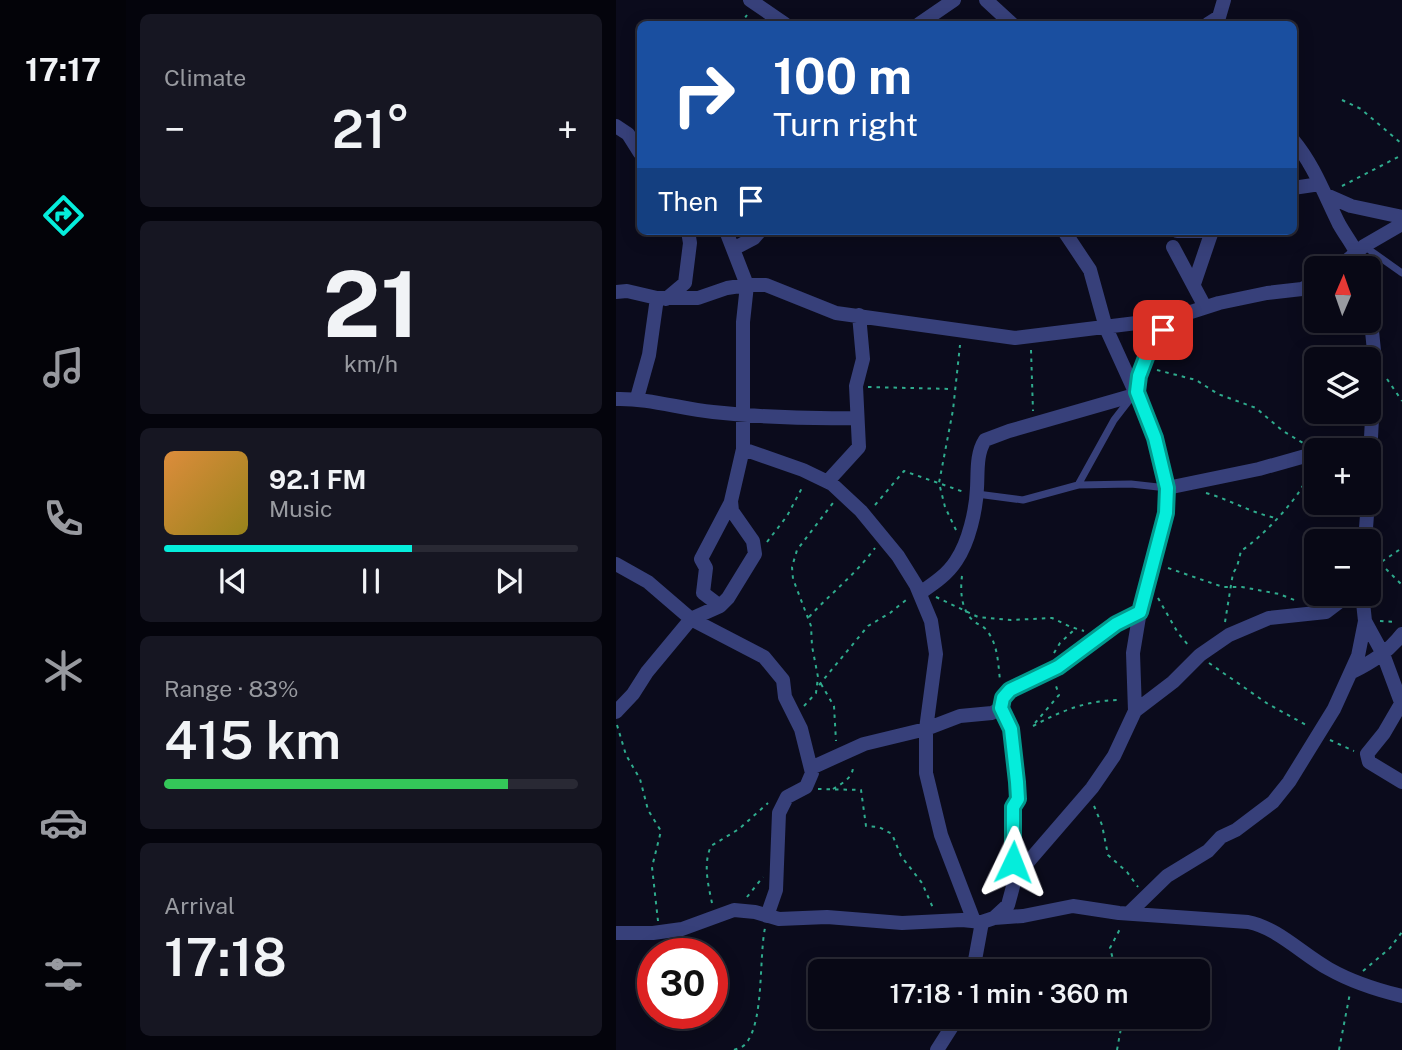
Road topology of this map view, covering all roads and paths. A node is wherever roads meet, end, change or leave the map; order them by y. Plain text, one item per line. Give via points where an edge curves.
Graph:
1 (750, 0) edge
2 (954, 0) edge
3 (986, 0) edge
4 (1224, 0) edge
5 (781, 21) edge
6 (923, 21) edge
7 (1009, 21) edge
8 (1213, 21) edge
9 (1342, 100) dead end
10 (616, 126) edge
11 (1402, 144) edge
12 (1297, 147) edge
13 (637, 148) edge
14 (1402, 155) edge
15 (1297, 188) edge
16 (1324, 191) junction
17 (1402, 217) edge
18 (1402, 224) edge
19 (689, 235) edge
20 (727, 235) edge
21 (757, 235) edge
22 (1067, 235) edge
23 (1211, 235) edge
24 (1173, 247) dead end
25 (1360, 248) junction
26 (733, 250) junction
27 (1351, 256) edge
28 (1361, 256) edge
29 (1402, 273) edge
30 (1194, 284) junction
31 (747, 285) junction
32 (1304, 288) edge
33 (616, 292) edge
34 (662, 299) junction
35 (1205, 307) junction
36 (859, 315) junction
37 (1170, 319) junction
38 (1106, 328) junction
39 (962, 330) junction
40 (1372, 333) edge
41 (1035, 336) junction
42 (1151, 348) junction
43 (1119, 353) junction
44 (1144, 363) junction
45 (1387, 379) dead end
46 (856, 386) junction
47 (954, 389) junction
48 (1136, 393) junction
49 (637, 398) junction
50 (616, 399) edge
51 (1402, 401) edge
52 (742, 413) junction
53 (856, 418) junction
54 (1034, 424) junction
55 (1372, 438) edge
56 (1304, 448) edge
57 (743, 449) junction
58 (1304, 456) edge
59 (814, 475) junction
60 (828, 481) junction
61 (1304, 482) edge
62 (939, 483) junction
63 (1078, 485) junction
64 (1167, 488) junction
65 (1205, 493) dead end
66 (844, 494) junction
67 (977, 496) junction
68 (732, 501) junction
69 (865, 517) junction
70 (1277, 518) junction
71 (883, 538) junction
72 (964, 545) junction
73 (1402, 548) edge
74 (755, 554) junction
75 (1381, 562) edge
76 (616, 564) edge
77 (1381, 564) edge
78 (962, 569) dead end
79 (1152, 572) junction
80 (1402, 584) edge
81 (1231, 586) junction
82 (919, 592) junction
83 (1304, 604) dead end
84 (720, 606) junction
85 (1334, 606) edge
86 (1363, 606) edge
87 (966, 612) junction
88 (1140, 612) junction
89 (808, 617) junction
90 (691, 618) junction
91 (1365, 621) junction
92 (1402, 623) edge
93 (1075, 629) junction
94 (1088, 631) dead end
95 (1402, 634) edge
96 (1221, 640) junction
97 (1383, 654) junction
98 (1200, 655) junction
99 (1051, 670) junction
100 (1352, 672) junction
101 (818, 680) junction
102 (821, 684) junction
103 (818, 687) junction
104 (1402, 704) edge
105 (1001, 705) junction
106 (1135, 705) junction
107 (616, 712) edge
108 (796, 719) junction
109 (616, 723) edge
110 (1033, 726) junction
111 (926, 729) junction
112 (1319, 733) junction
113 (1013, 742) junction
114 (845, 753) junction
115 (1369, 761) junction
116 (811, 768) junction
117 (1402, 782) edge
118 (802, 789) junction
119 (832, 790) junction
120 (1091, 790) junction
121 (771, 801) dead end
122 (776, 864) junction
123 (1012, 889) junction
124 (1145, 897) junction
125 (733, 910) junction
126 (1131, 913) junction
127 (767, 916) junction
128 (984, 920) junction
129 (939, 922) junction
130 (660, 932) junction
131 (1402, 932) edge
132 (616, 933) edge
133 (976, 959) edge
134 (1114, 959) edge
135 (1352, 981) junction
136 (1402, 996) edge
137 (950, 1029) edge
138 (1121, 1029) edge
139 (736, 1050) edge
140 (937, 1050) edge
141 (1117, 1050) edge
142 (1339, 1050) edge

1 - 5 street
2 - 6 street
3 - 7 street
4 - 8 street via 1223,12
9 - 11 path
10 - 13 street
12 - 16 street
14 - 16 path
15 - 16 street
16 - 17 street via 1351,206
16 - 25 street via 1340,225
18 - 25 street
19 - 34 street via 685,283
20 - 26 street
21 - 26 street
22 - 38 street via 1090,270
23 - 30 street
24 - 30 street
25 - 27 street
25 - 28 street
25 - 29 lane
26 - 31 street
30 - 35 street
31 - 34 street via 698,298
31 - 36 street via 766,285 836,313
31 - 52 street
32 - 35 street
33 - 34 street
34 - 49 street
35 - 37 street
36 - 39 street
36 - 46 street via 863,359
37 - 38 street
37 - 42 street
38 - 41 street
38 - 43 street
39 - 41 street via 1004,338
39 - 47 path
40 - 55 street
41 - 54 path via 1030,362
42 - 43 street via 1142,354
42 - 44 street
43 - 48 street
44 - 48 street
44 - 56 path via 1196,380 1256,408
45 - 51 path
46 - 47 path
46 - 53 street
47 - 62 path
48 - 54 street
48 - 63 lane via 1114,421
48 - 64 street via 1155,438
49 - 50 street
49 - 52 street
52 - 53 street
52 - 57 street
53 - 60 street via 859,447
54 - 67 street via 985,440 979,457
57 - 59 street
57 - 68 street
58 - 64 street
59 - 60 street
59 - 74 path via 773,536
60 - 66 street
61 - 70 path
62 - 67 path
62 - 69 path via 903,471
62 - 72 path
63 - 64 lane
63 - 67 lane via 1030,500
64 - 79 street
65 - 70 path
66 - 69 street
66 - 89 path via 795,555 792,574
67 - 72 street
68 - 74 street via 732,511 753,541
68 - 84 street via 701,561 706,568 703,593
69 - 71 street
70 - 81 path via 1241,551
71 - 82 street via 908,569
71 - 89 path via 858,571
72 - 82 street via 949,570
73 - 75 path
74 - 84 street
76 - 90 street via 648,582
77 - 80 path
78 - 87 path
79 - 81 path
79 - 88 street
79 - 98 path via 1159,600 1178,633
81 - 83 path via 1279,594
81 - 96 path
82 - 87 path
82 - 102 path via 868,626
82 - 111 street via 935,633
84 - 90 street
85 - 96 street via 1326,612 1269,618
86 - 91 street
87 - 93 path via 997,619 1052,618
87 - 105 path via 987,630 996,648
88 - 99 street
88 - 106 street via 1133,653
89 - 101 path
90 - 107 street
90 - 108 street via 771,664 783,680
91 - 92 path
91 - 97 street
91 - 100 street
93 - 94 path
93 - 99 path via 1052,656
95 - 97 street
96 - 98 street
97 - 100 street
97 - 104 street
98 - 106 street via 1173,682
98 - 112 path via 1268,704
99 - 105 street via 1010,690
99 - 110 path via 1059,695
100 - 112 street
101 - 102 path
101 - 103 path
102 - 103 path
102 - 114 path via 834,706 836,740
103 - 108 path
104 - 115 street via 1369,750
105 - 111 street via 988,714 960,716
105 - 113 street
106 - 110 path via 1089,702
106 - 120 street via 1114,755
108 - 116 street
109 - 130 path via 648,810 661,831 652,867
110 - 113 path
111 - 114 street
111 - 128 street via 926,773 941,835
112 - 115 path
112 - 124 street via 1273,802 1167,876
113 - 123 street via 1018,796 1013,807
114 - 116 street
114 - 119 path via 853,771
115 - 117 street
116 - 118 street via 811,779
118 - 119 path
118 - 122 street via 787,797 779,813
119 - 129 path via 862,790 866,826 894,836
120 - 123 street via 1041,844
120 - 124 path via 1108,855
121 - 125 path via 709,850 707,878 712,903
122 - 125 path
122 - 127 street via 776,890
123 - 128 street via 1008,905
124 - 126 street
125 - 127 street
125 - 130 street
126 - 128 street via 1073,906
126 - 134 path via 1111,943
126 - 135 street via 1258,924
127 - 129 street
127 - 139 path via 754,1021 750,1038
128 - 129 street
128 - 133 street
130 - 132 street
131 - 135 path
135 - 136 street
135 - 142 path
137 - 140 street
138 - 141 path

